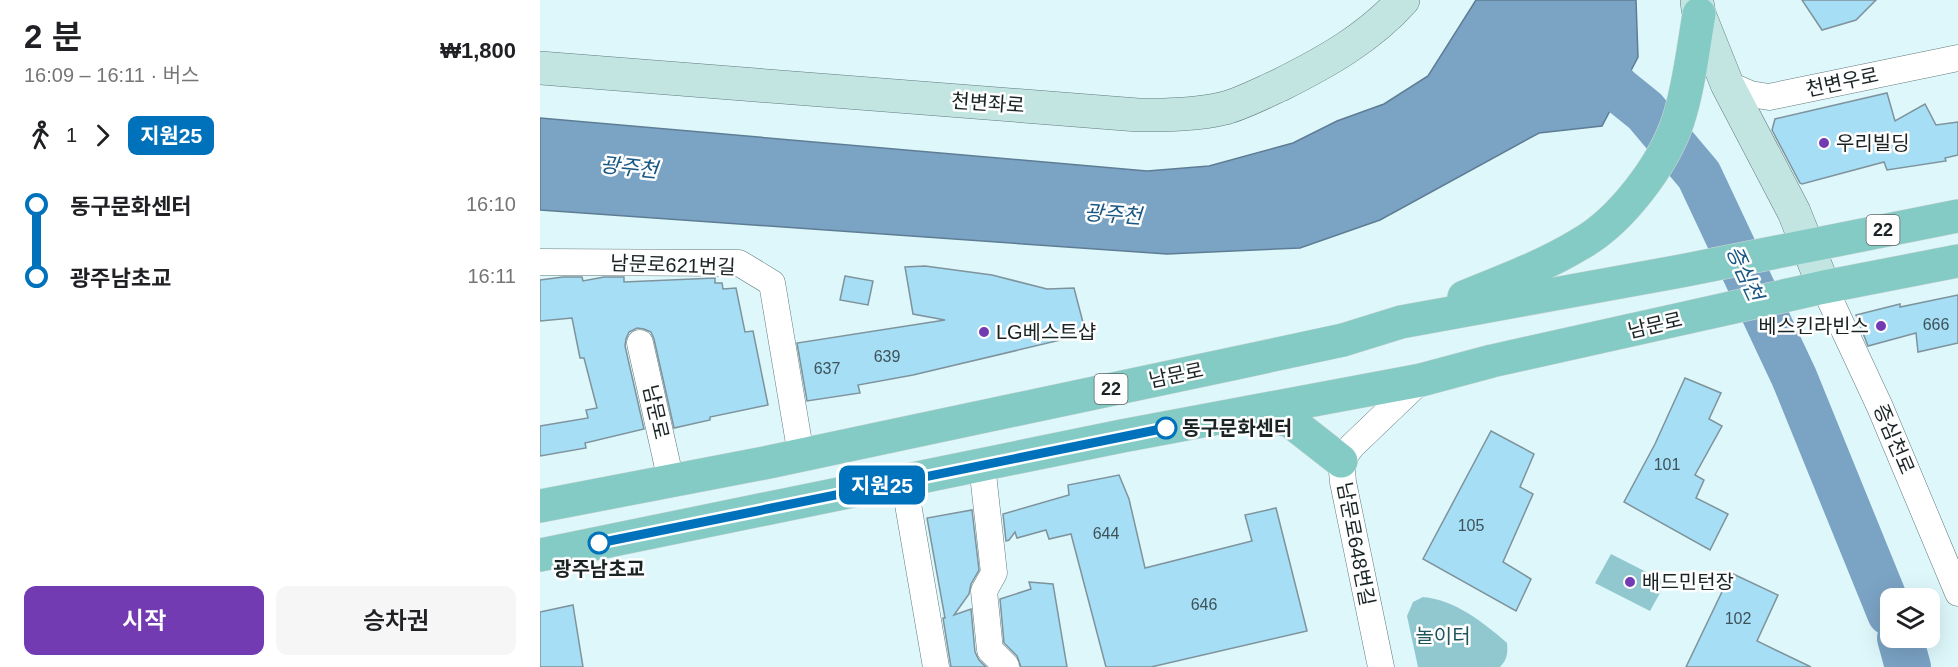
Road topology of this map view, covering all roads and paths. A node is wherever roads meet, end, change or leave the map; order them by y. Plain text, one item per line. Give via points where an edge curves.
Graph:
1 (1403, 0) edge
2 (1698, 7) edge
3 (1958, 58) edge
4 (540, 68) edge
5 (1727, 84) junction
6 (1958, 216) edge
7 (1809, 245) junction
8 (1958, 261) edge
9 (540, 262) edge
10 (1824, 287) junction
11 (1401, 322) junction
12 (640, 343) dead end
13 (1421, 380) junction
14 (1255, 411) junction
15 (801, 455) junction
16 (1341, 461) junction
17 (981, 465) junction
18 (671, 481) junction
19 (904, 481) junction
20 (540, 506) edge
21 (540, 555) edge
22 (1958, 593) edge
23 (1006, 666) edge
24 (936, 667) edge
25 (1381, 667) edge

1 - 4 main road, 천변좌로 via 1359,40 1301,74 1227,107 1175,115
2 - 5 main road
2 - 11 main road via 1678,122 1653,170 1628,203 1582,244
3 - 5 street, 천변우로 via 1769,97
5 - 7 main road
6 - 7 main road, 22
7 - 10 main road
7 - 11 main road, 남문로 / 22
8 - 10 main road, 22
9 - 15 street, 남문로621번길 via 739,263 772,283
10 - 13 main road, 남문로 / 22
10 - 22 street, 증심천로 via 1880,407
11 - 15 main road, 남문로 / 22 via 1343,340
12 - 18 street, 남문로
13 - 14 main road, 남문로 / 22
13 - 16 street, 남문로648번길
14 - 16 main road via 1290,421
14 - 17 main road, 남문로 / 22
15 - 18 main road, 남문로 / 22
16 - 25 street, 남문로648번길
17 - 19 main road, 남문로 / 22
17 - 23 street via 994,573 984,591 990,650
18 - 20 main road, 남문로 / 22
19 - 21 main road, 남문로 / 22
19 - 24 street

